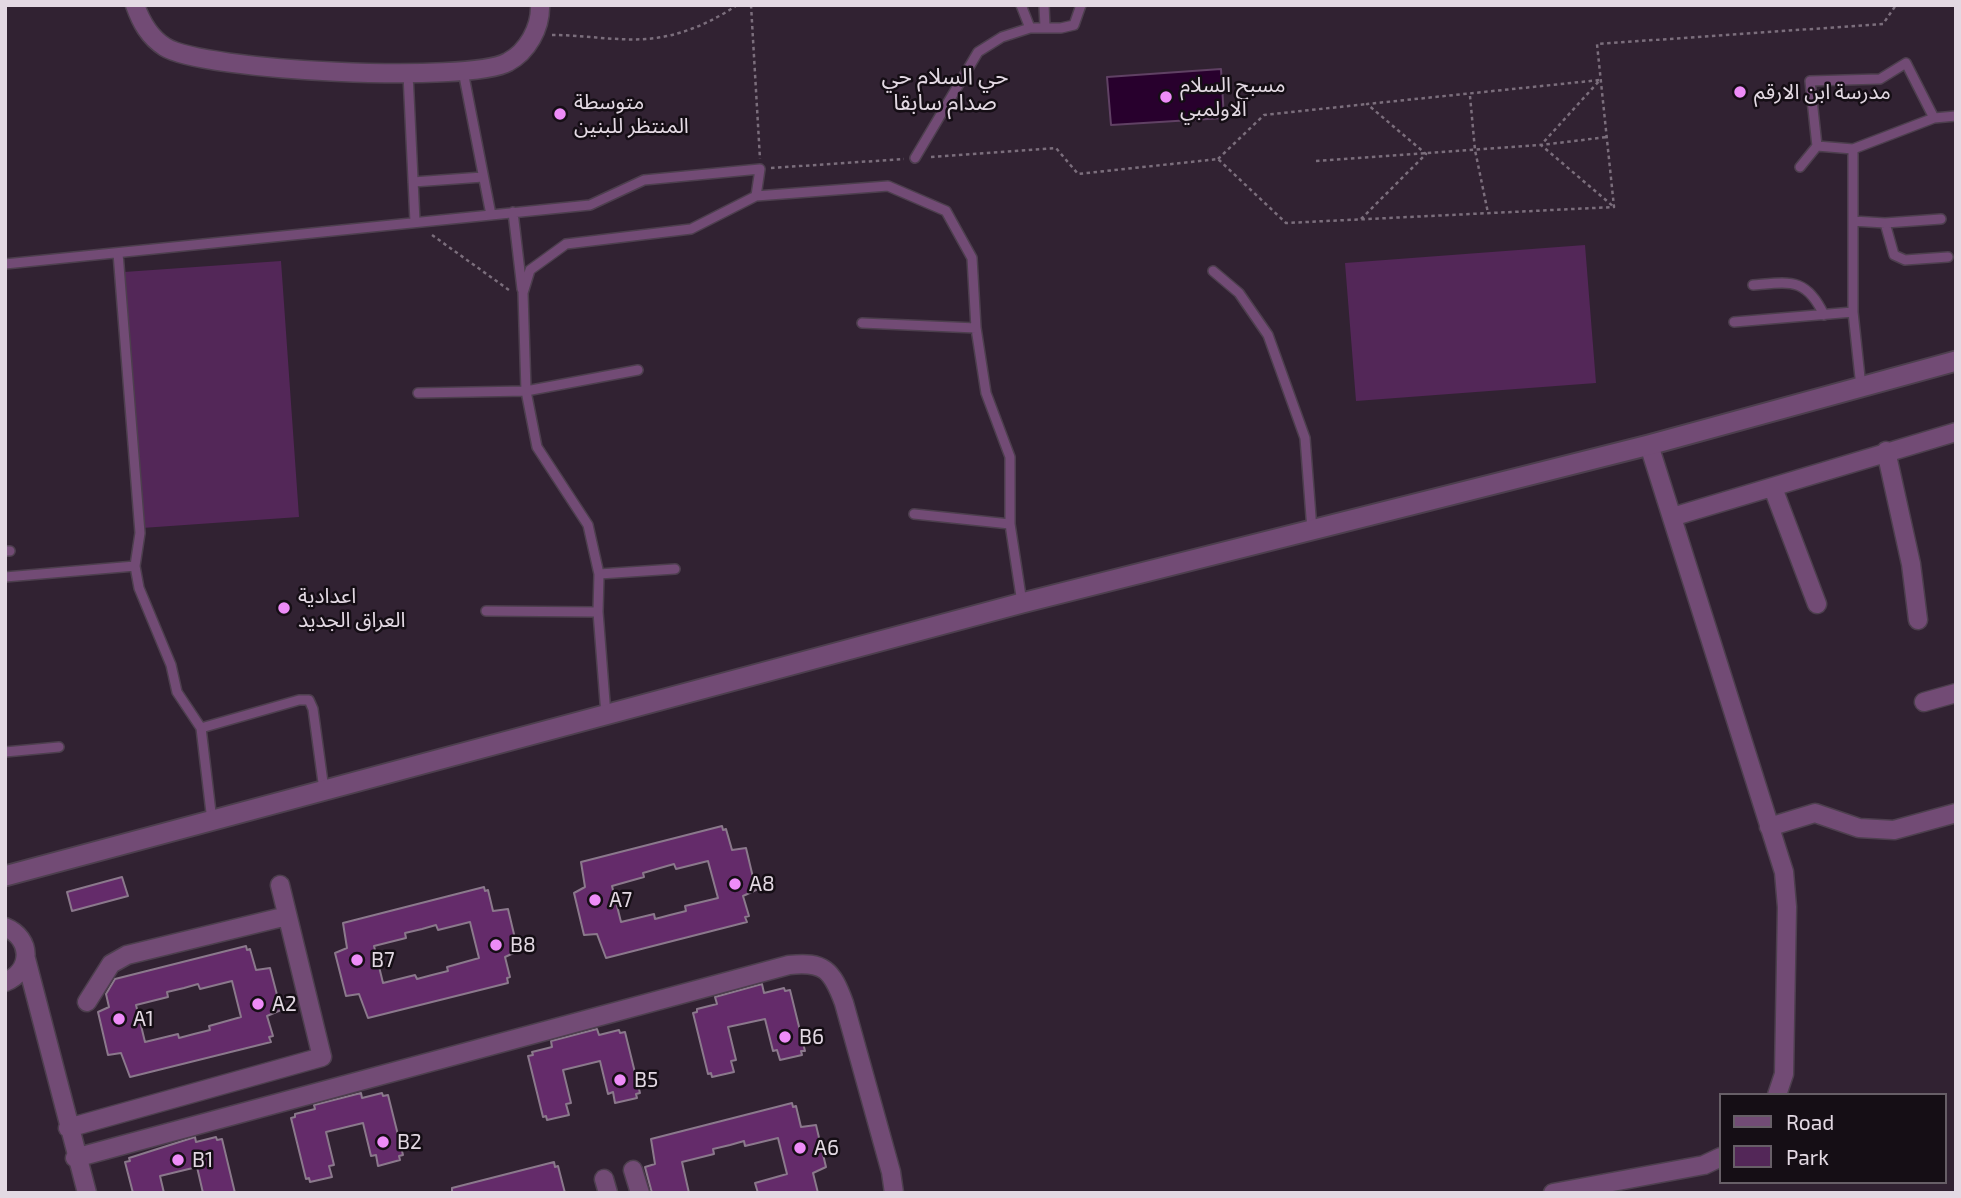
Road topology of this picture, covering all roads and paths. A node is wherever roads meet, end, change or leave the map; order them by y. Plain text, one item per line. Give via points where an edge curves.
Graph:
1 (135, 5) edge
2 (540, 5) edge
3 (737, 5) edge
4 (751, 5) edge
5 (1021, 5) edge
6 (1044, 5) edge
7 (1081, 5) edge
8 (1446, 5) edge
9 (1468, 5) edge
10 (1896, 5) edge
11 (1045, 27) junction
12 (1030, 28) junction
13 (531, 43) junction
14 (463, 71) junction
15 (408, 74) junction
16 (1600, 80) junction
17 (1470, 96) junction
18 (1367, 104) junction
19 (1956, 116) edge
20 (1934, 118) junction
21 (1607, 137) junction
22 (1541, 145) junction
23 (1816, 146) junction
24 (1853, 149) junction
25 (1475, 150) junction
26 (1426, 154) junction
27 (915, 158) junction
28 (1218, 159) junction
29 (1316, 161) dead end
30 (1800, 167) dead end
31 (760, 169) junction
32 (483, 177) junction
33 (413, 182) junction
34 (756, 196) junction
35 (1614, 207) junction
36 (513, 212) junction
37 (1488, 213) junction
38 (491, 215) junction
39 (1361, 219) junction
40 (1941, 219) dead end
41 (1853, 221) junction
42 (415, 222) junction
43 (1885, 223) junction
44 (118, 253) junction
45 (1948, 257) dead end
46 (5, 264) edge
47 (1213, 271) dead end
48 (1753, 285) dead end
49 (523, 301) junction
50 (1853, 312) junction
51 (1824, 315) junction
52 (1734, 322) dead end
53 (862, 323) dead end
54 (976, 328) junction
55 (1956, 361) edge
56 (639, 370) dead end
57 (1861, 387) junction
58 (526, 391) junction
59 (418, 393) dead end
60 (1956, 432) edge
61 (1649, 445) junction
62 (1886, 451) junction
63 (1773, 488) junction
64 (914, 514) dead end
65 (1672, 517) junction
66 (1010, 524) junction
67 (1312, 530) junction
68 (135, 566) junction
69 (675, 569) dead end
70 (599, 574) junction
71 (5, 577) edge
72 (1022, 603) junction
73 (1817, 604) dead end
74 (486, 611) dead end
75 (598, 612) junction
76 (1918, 620) dead end
77 (1956, 693) edge
78 (1924, 702) dead end
79 (606, 715) junction
80 (201, 728) junction
81 (60, 747) dead end
82 (5, 752) edge
83 (324, 790) junction
84 (1956, 813) edge
85 (212, 821) junction
86 (1769, 827) junction
87 (5, 876) edge
88 (280, 885) dead end
89 (287, 916) junction
90 (5, 927) edge
91 (26, 958) junction
92 (5, 982) edge
93 (87, 1002) dead end
94 (1778, 1093) edge
95 (68, 1128) junction
96 (1720, 1157) edge
97 (75, 1158) junction
98 (633, 1170) dead end
99 (86, 1193) edge
100 (640, 1193) edge
101 (894, 1193) edge
102 (1553, 1193) edge

1 - 15 street via 143,27 166,48 200,58 298,70
2 - 13 street
3 - 13 path via 719,18 687,30 646,39 551,35
4 - 31 path
5 - 12 lane
6 - 11 lane
7 - 11 lane via 1074,25
8 - 9 path
10 - 16 path via 1882,24 1597,44
11 - 12 lane
12 - 27 lane via 1002,37 978,52
13 - 14 street via 507,63
14 - 15 street
14 - 32 lane
15 - 33 lane
16 - 17 path
16 - 21 path
16 - 22 path
17 - 18 path
17 - 25 path
18 - 26 path
18 - 28 path via 1264,115
19 - 20 lane
20 - 23 lane via 1906,63 1880,79 1810,81
20 - 24 lane
21 - 22 path
21 - 35 path
22 - 25 path
22 - 35 path
23 - 24 lane
23 - 30 lane
24 - 41 lane
25 - 26 path
25 - 37 path
26 - 29 path
26 - 39 path
27 - 28 path via 1056,148 1078,174
27 - 31 path
28 - 39 path via 1286,223
31 - 34 lane
31 - 36 lane via 644,180 590,205
32 - 33 lane
32 - 38 lane
33 - 42 lane
34 - 49 lane via 691,229 566,244 530,270
34 - 54 lane via 888,186 946,211 972,258
35 - 37 path
36 - 38 lane
36 - 49 lane
37 - 39 path
38 - 42 lane
40 - 43 lane
41 - 43 lane
41 - 50 lane
42 - 44 lane
42 - 49 path
43 - 45 lane via 1895,255 1905,260
44 - 46 lane
44 - 68 lane via 140,533
47 - 67 lane via 1239,293 1268,335 1305,438
48 - 51 lane via 1793,282 1809,292
49 - 58 lane
50 - 51 lane
50 - 57 lane
51 - 52 lane
53 - 54 lane
54 - 66 lane via 986,393 1010,457
55 - 57 street
56 - 58 lane
57 - 61 street
58 - 59 lane
58 - 70 lane via 537,447 588,525
60 - 62 street
61 - 65 street
61 - 67 street
62 - 63 street
62 - 76 street via 1911,564
63 - 65 street
63 - 73 street
64 - 66 lane
65 - 86 street
66 - 72 lane
67 - 72 street
68 - 71 lane
68 - 80 lane via 144,606 171,664 177,692
69 - 70 lane
70 - 75 lane
72 - 79 street
74 - 75 lane
75 - 79 lane
77 - 78 street
79 - 83 street
80 - 83 lane via 309,700
80 - 85 lane
81 - 82 lane
83 - 85 street
84 - 86 street via 1894,830 1859,828 1815,813
85 - 87 street
86 - 94 street via 1784,872 1787,907 1784,1074
88 - 89 street
89 - 93 street via 128,955 111,964
89 - 95 street via 322,1057
90 - 91 street via 20,937
91 - 92 street via 18,975
91 - 95 street
95 - 97 street
96 - 102 street
97 - 99 street
97 - 101 street via 811,962 837,982
98 - 100 street

